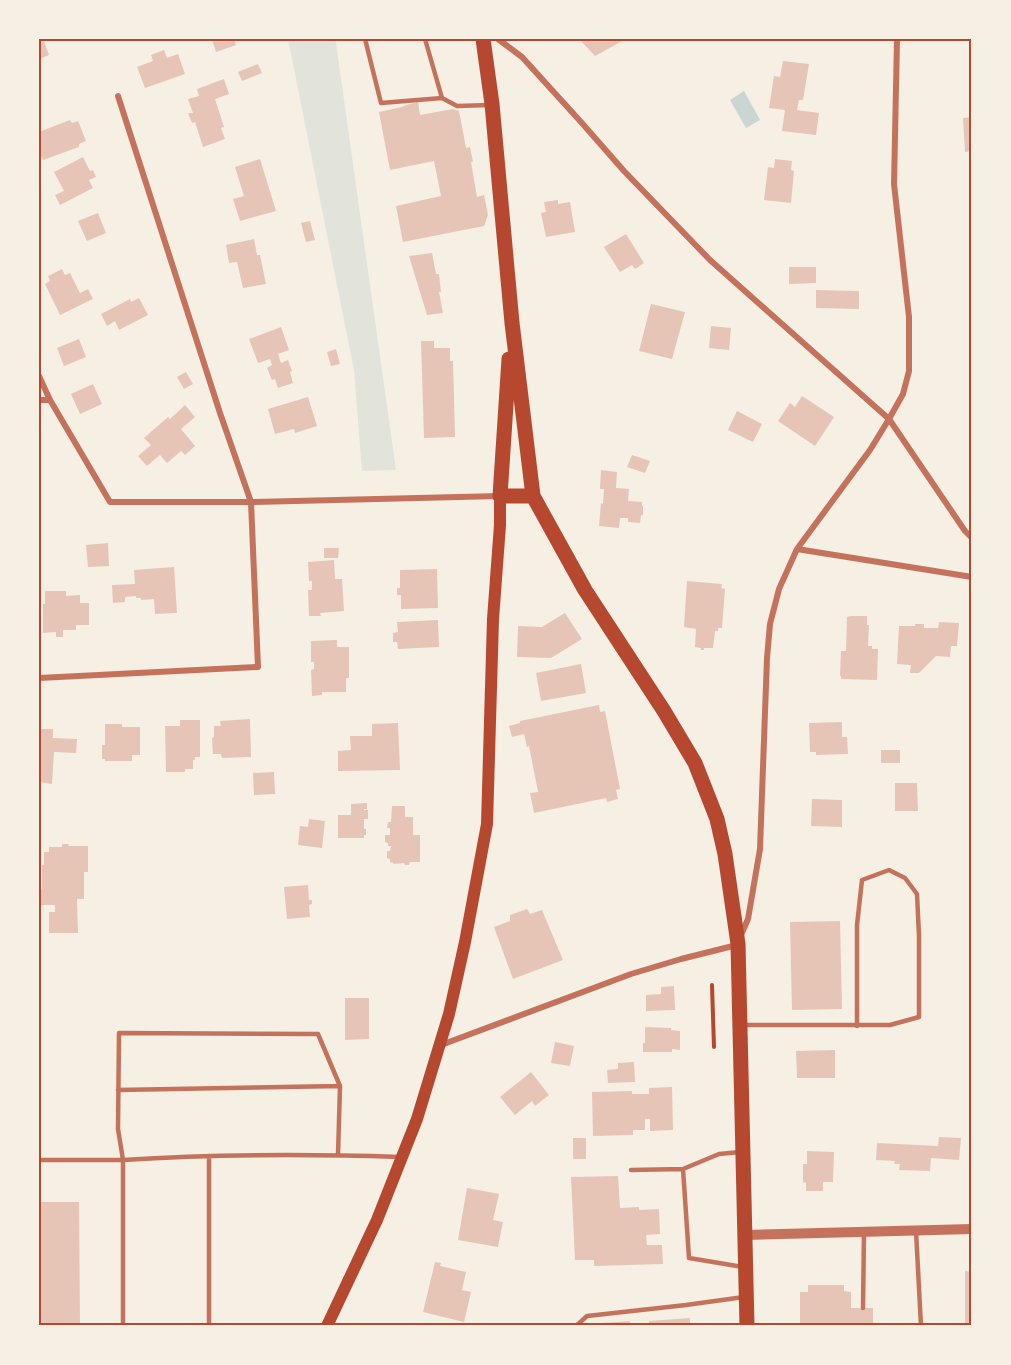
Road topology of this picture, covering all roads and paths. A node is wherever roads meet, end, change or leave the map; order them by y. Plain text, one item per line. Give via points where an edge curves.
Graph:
1 (365, 39) edge
2 (425, 39) edge
3 (483, 39) edge
4 (498, 39) edge
5 (897, 39) edge
6 (118, 96) dead end
7 (442, 98) junction
8 (492, 104) junction
9 (512, 322) junction
10 (39, 376) edge
11 (39, 400) edge
12 (50, 400) junction
13 (890, 419) junction
14 (500, 496) junction
15 (533, 496) junction
16 (251, 502) junction
17 (972, 538) edge
18 (797, 549) junction
19 (972, 577) edge
20 (39, 678) edge
21 (738, 945) junction
22 (712, 985) dead end
23 (739, 1025) junction
24 (857, 1026) junction
25 (441, 1045) junction
26 (714, 1047) dead end
27 (340, 1086) junction
28 (118, 1090) junction
29 (743, 1152) junction
30 (338, 1155) junction
31 (209, 1156) junction
32 (403, 1157) junction
33 (39, 1160) edge
34 (123, 1160) junction
35 (683, 1169) junction
36 (631, 1170) dead end
37 (972, 1229) edge
38 (916, 1231) junction
39 (864, 1232) junction
40 (745, 1235) junction
41 (746, 1268) junction
42 (746, 1297) junction
43 (863, 1308) dead end
44 (123, 1326) edge
45 (209, 1326) edge
46 (327, 1326) edge
47 (576, 1326) edge
48 (747, 1326) edge
49 (921, 1326) edge

1 - 7 lane via 381,103
2 - 7 lane
3 - 8 main road
4 - 13 street via 522,57 710,260
5 - 13 street via 894,184 909,317 909,371
6 - 16 street
7 - 8 lane via 457,106
8 - 9 main road
9 - 14 main road
9 - 15 main road
10 - 12 street
11 - 12 street
12 - 16 street via 110,502
13 - 17 street
13 - 18 street
14 - 15 main road
14 - 16 street
14 - 25 main road via 488,824
15 - 21 main road via 585,590 695,763 717,819
16 - 20 street via 258,667
18 - 19 street
18 - 21 street via 779,589 770,624 760,849 748,919
21 - 23 main road
21 - 25 street via 631,974
22 - 26 path
23 - 24 lane
23 - 29 main road
24 - 24 lane via 890,1025 919,1017 917,894 904,878 889,870 862,880
25 - 32 main road
27 - 28 lane
27 - 28 lane via 318,1034 119,1033
27 - 30 lane
28 - 34 lane
29 - 35 lane via 719,1154
29 - 40 main road
30 - 31 lane
30 - 32 lane
31 - 34 lane
31 - 45 lane
32 - 46 main road
33 - 34 lane
34 - 44 lane
35 - 36 lane
35 - 41 lane via 689,1258
37 - 38 street
38 - 39 street
38 - 49 lane
39 - 40 street
39 - 43 lane
40 - 41 main road
41 - 42 main road
42 - 47 lane via 586,1316
42 - 48 main road

